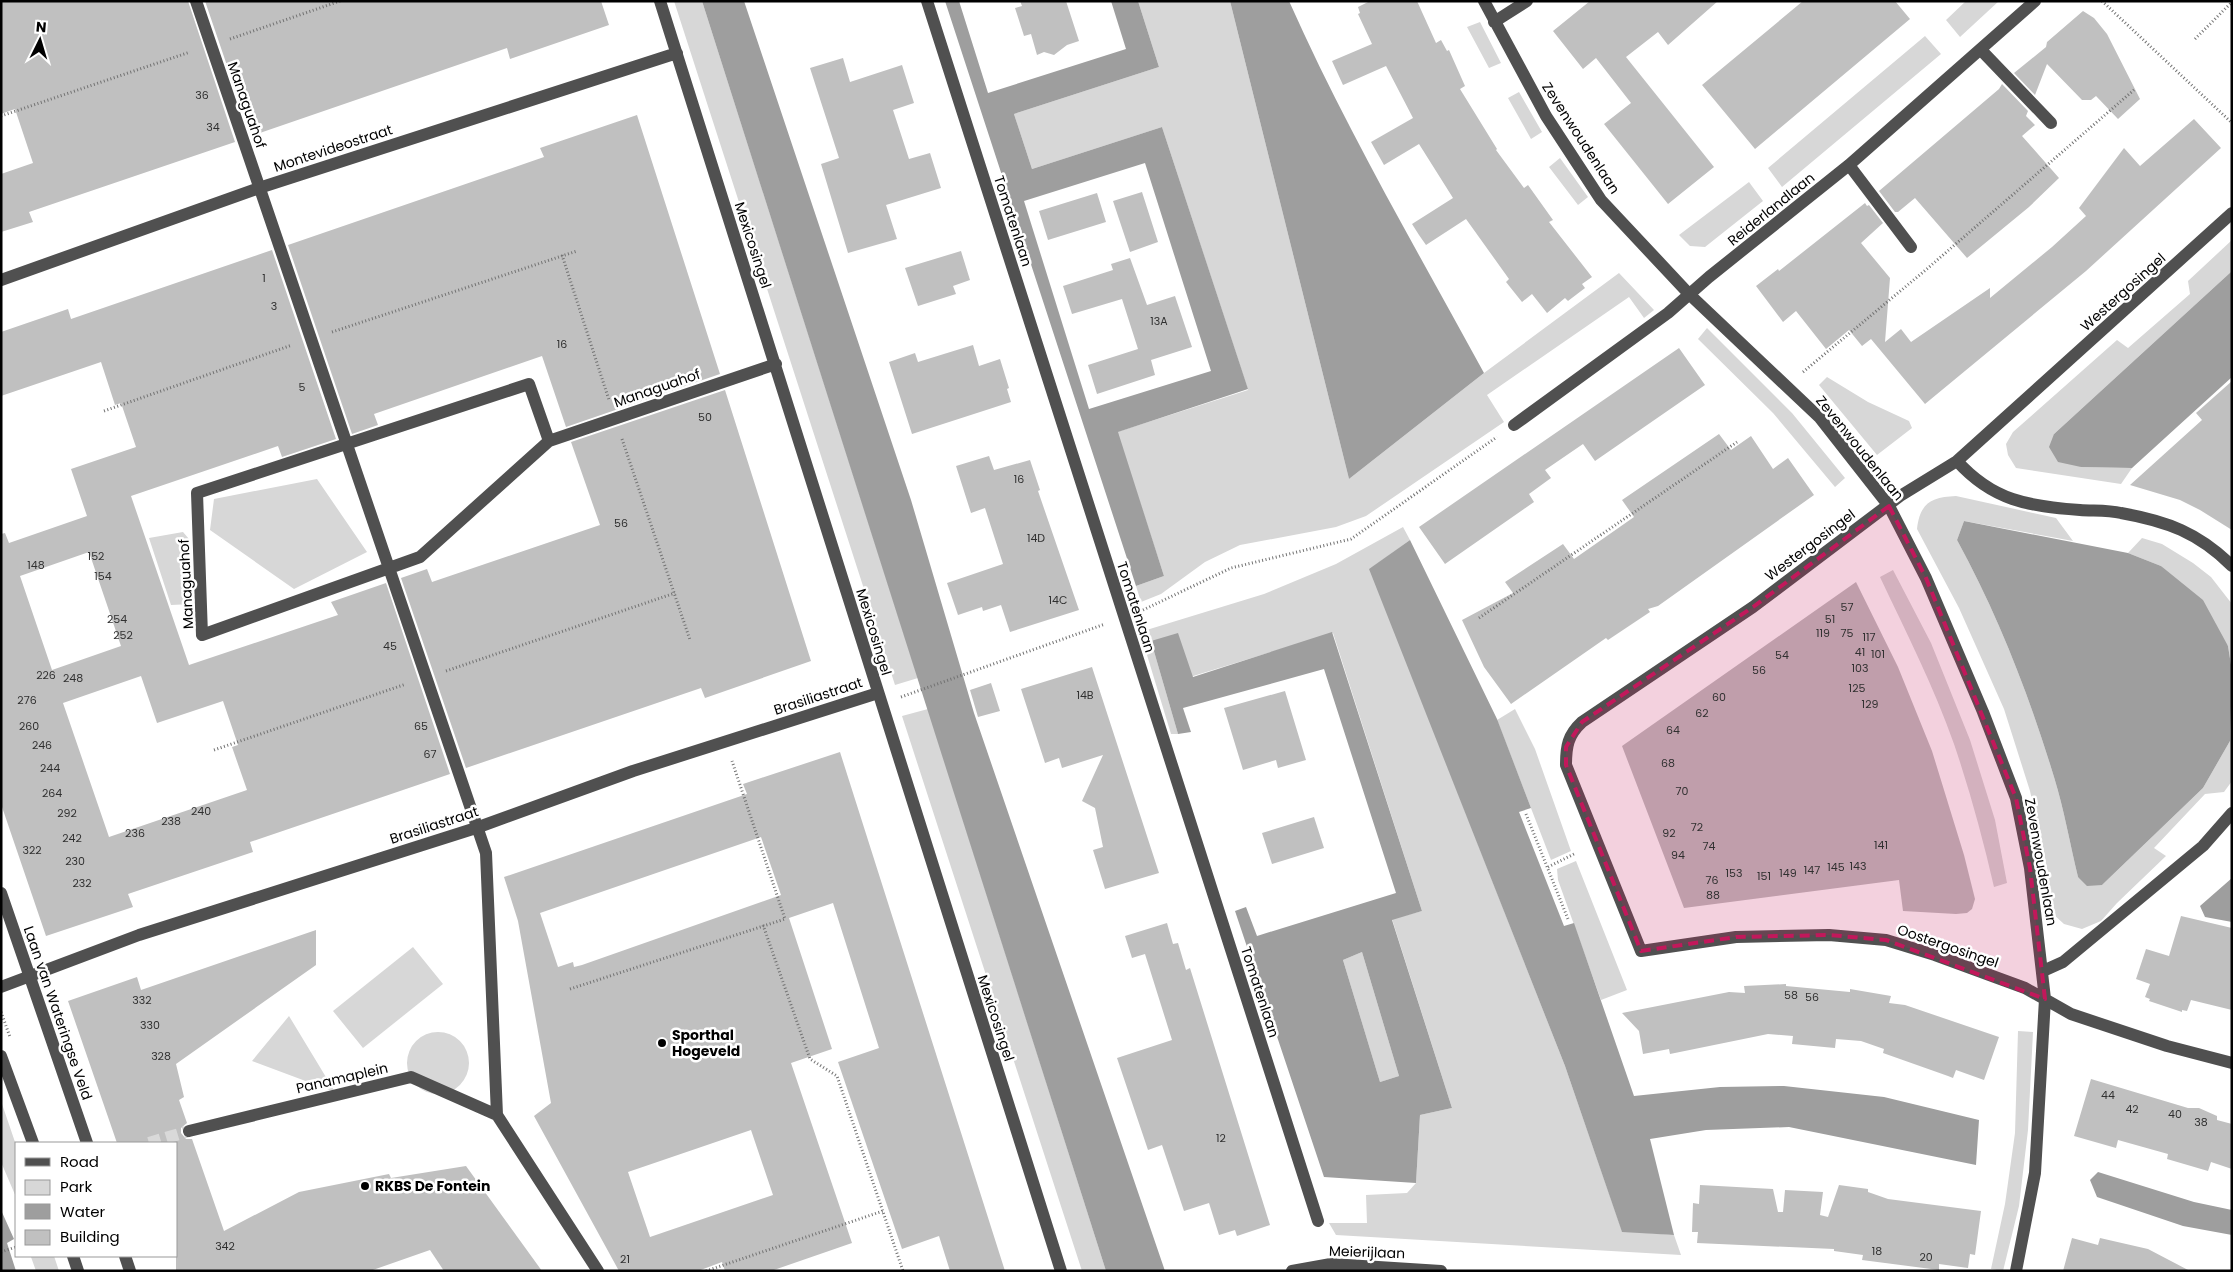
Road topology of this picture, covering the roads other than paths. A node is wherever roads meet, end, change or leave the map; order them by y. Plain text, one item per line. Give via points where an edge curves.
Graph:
1 (196, 1) edge
2 (660, 1) edge
3 (927, 1) edge
4 (1484, 1) edge
5 (1527, 1) edge
6 (2035, 1) edge
7 (1494, 22) junction
8 (1981, 50) junction
9 (677, 53) junction
10 (2051, 123) dead end
11 (1849, 165) junction
12 (259, 188) junction
13 (2232, 213) edge
14 (1911, 247) dead end
15 (1, 280) edge
16 (1689, 294) junction
17 (776, 364) junction
18 (1514, 426) road end
19 (549, 441) junction
20 (346, 446) junction
21 (1957, 461) junction
22 (1889, 506) junction
23 (2232, 566) edge
24 (388, 570) junction
25 (878, 693) junction
26 (2232, 813) edge
27 (476, 828) junction
28 (1, 893) edge
29 (1641, 952) joint
30 (2043, 972) junction
31 (30, 978) junction
32 (1, 987) edge
33 (2045, 999) junction
34 (1, 1056) edge
35 (2232, 1063) edge
36 (497, 1115) junction
37 (190, 1131) tunnel mouth
38 (33, 1142) edge
39 (87, 1142) edge
40 (1318, 1221) dead end
41 (73, 1257) edge
42 (125, 1257) edge
43 (78, 1271) edge
44 (130, 1271) edge
45 (598, 1271) edge
46 (1061, 1271) edge
47 (1292, 1271) edge
48 (1441, 1271) edge
49 (2016, 1271) edge

1 - 12 street, Managuahof
2 - 9 street, Mexicosingel
3 - 40 street, Tomatenlaan
4 - 7 street, Zevenwoudenlaan
5 - 7 street
6 - 8 street, Reiderlandlaan
7 - 16 street, Zevenwoudenlaan via 1546,116 1601,200
8 - 10 street
8 - 11 street, Reiderlandlaan
9 - 12 street, Montevideostraat
9 - 17 street, Mexicosingel
11 - 14 street
11 - 16 street, Reiderlandlaan
12 - 15 street, Montevideostraat
12 - 20 street, Managuahof
13 - 21 street, Westergosingel
16 - 18 street, Reiderlandlaan via 1668,313
16 - 22 street, Zevenwoudenlaan via 1820,418
17 - 19 street, Managuahof
17 - 25 street, Mexicosingel
19 - 20 street, Managuahof via 529,384
19 - 24 street, Managuahof via 420,557
20 - 24 street, Managuahof
20 - 24 street, Managuahof via 197,493 202,635
21 - 22 street, Westergosingel
21 - 23 street via 1990,491 2009,499 2061,508 2120,512 2178,527 2216,550
22 - 29 street, Westergosingel via 1753,607 1573,730 1566,746 1566,765
22 - 30 street, Zevenwoudenlaan via 1926,578 1984,712 2016,798 2030,868
24 - 27 street, Managuahof
25 - 27 street, Brasiliastraat via 633,771
25 - 46 street, Mexicosingel
26 - 30 street via 2204,846 2063,962
27 - 31 street, Brasiliastraat via 139,935
27 - 36 street via 486,853
28 - 31 street, Laan van Wateringse Veld
29 - 33 street, Oostergosingel via 1736,937 1829,935 1886,940 2016,985
30 - 33 street, Zevenwoudenlaan
31 - 32 street, Brasiliastraat
31 - 39 street, Laan van Wateringse Veld
33 - 35 street, Oostergosingel via 2071,1014 2167,1046
33 - 49 street, Zevenwoudenlaan via 2035,1174
34 - 38 street
36 - 37 street, Panamaplein via 412,1077
36 - 45 street
41 - 43 street
42 - 44 street
47 - 48 street, Meierijlaan via 1331,1264

